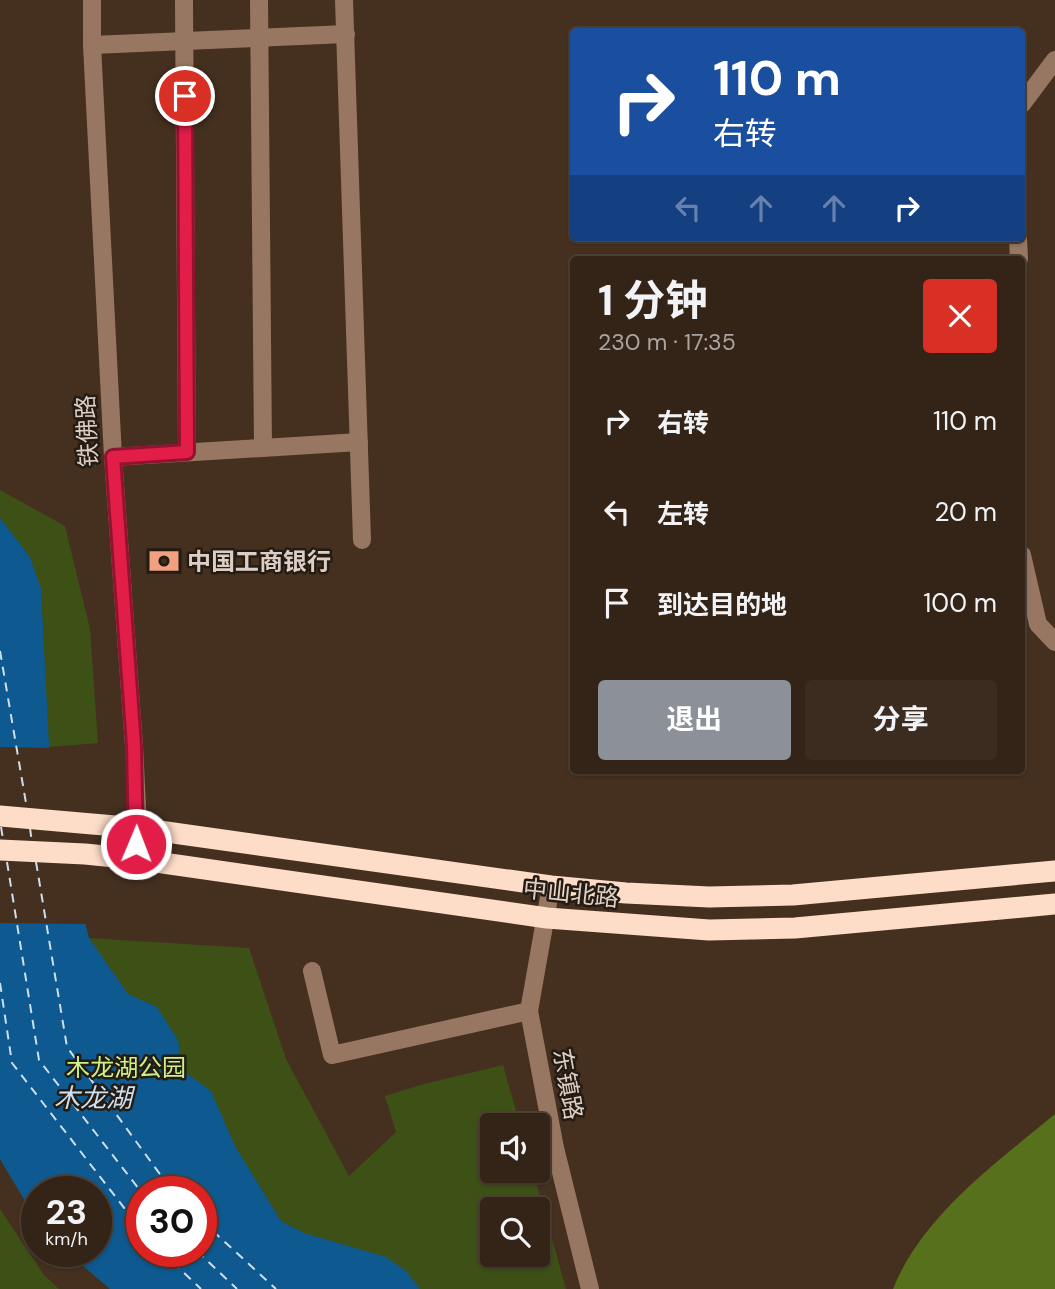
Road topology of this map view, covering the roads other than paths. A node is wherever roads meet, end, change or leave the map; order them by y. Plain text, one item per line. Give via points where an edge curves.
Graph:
1 (92, 0) edge
2 (184, 0) edge
3 (259, 0) edge
4 (344, 0) edge
5 (346, 34) junction
6 (260, 38) junction
7 (184, 41) junction
8 (92, 45) junction
9 (1055, 60) edge
10 (1025, 100) edge
11 (359, 442) junction
12 (262, 448) junction
13 (187, 452) junction
14 (113, 457) junction
15 (362, 540) dead end
16 (1025, 568) edge
17 (1055, 642) edge
18 (0, 816) edge
19 (138, 828) junction
20 (0, 850) edge
21 (135, 859) junction
22 (1055, 871) edge
23 (551, 886) junction
24 (1055, 904) edge
25 (547, 918) junction
26 (312, 971) dead end
27 (529, 1011) junction
28 (590, 1289) edge

1 - 8 street, 铁佛路
2 - 7 street
3 - 6 street
4 - 5 street
5 - 6 street
5 - 11 street
6 - 7 street
6 - 12 street
7 - 8 street
7 - 13 street
8 - 14 street, 铁佛路
9 - 10 street
11 - 12 street
11 - 15 street
12 - 13 street
13 - 14 street
14 - 19 street, 铁佛路
16 - 17 street via 1038,624
18 - 19 highway, 中山北路
19 - 21 street, 铁佛路
19 - 23 highway, 中山北路
20 - 21 highway, 中山北路
21 - 25 highway, 中山北路
22 - 23 highway, 中山北路 via 783,896 709,897
23 - 25 street, 东镇路
24 - 25 highway, 中山北路 via 795,928 709,930
25 - 27 street, 东镇路
26 - 27 street via 332,1055
27 - 28 street, 东镇路 via 555,1148

